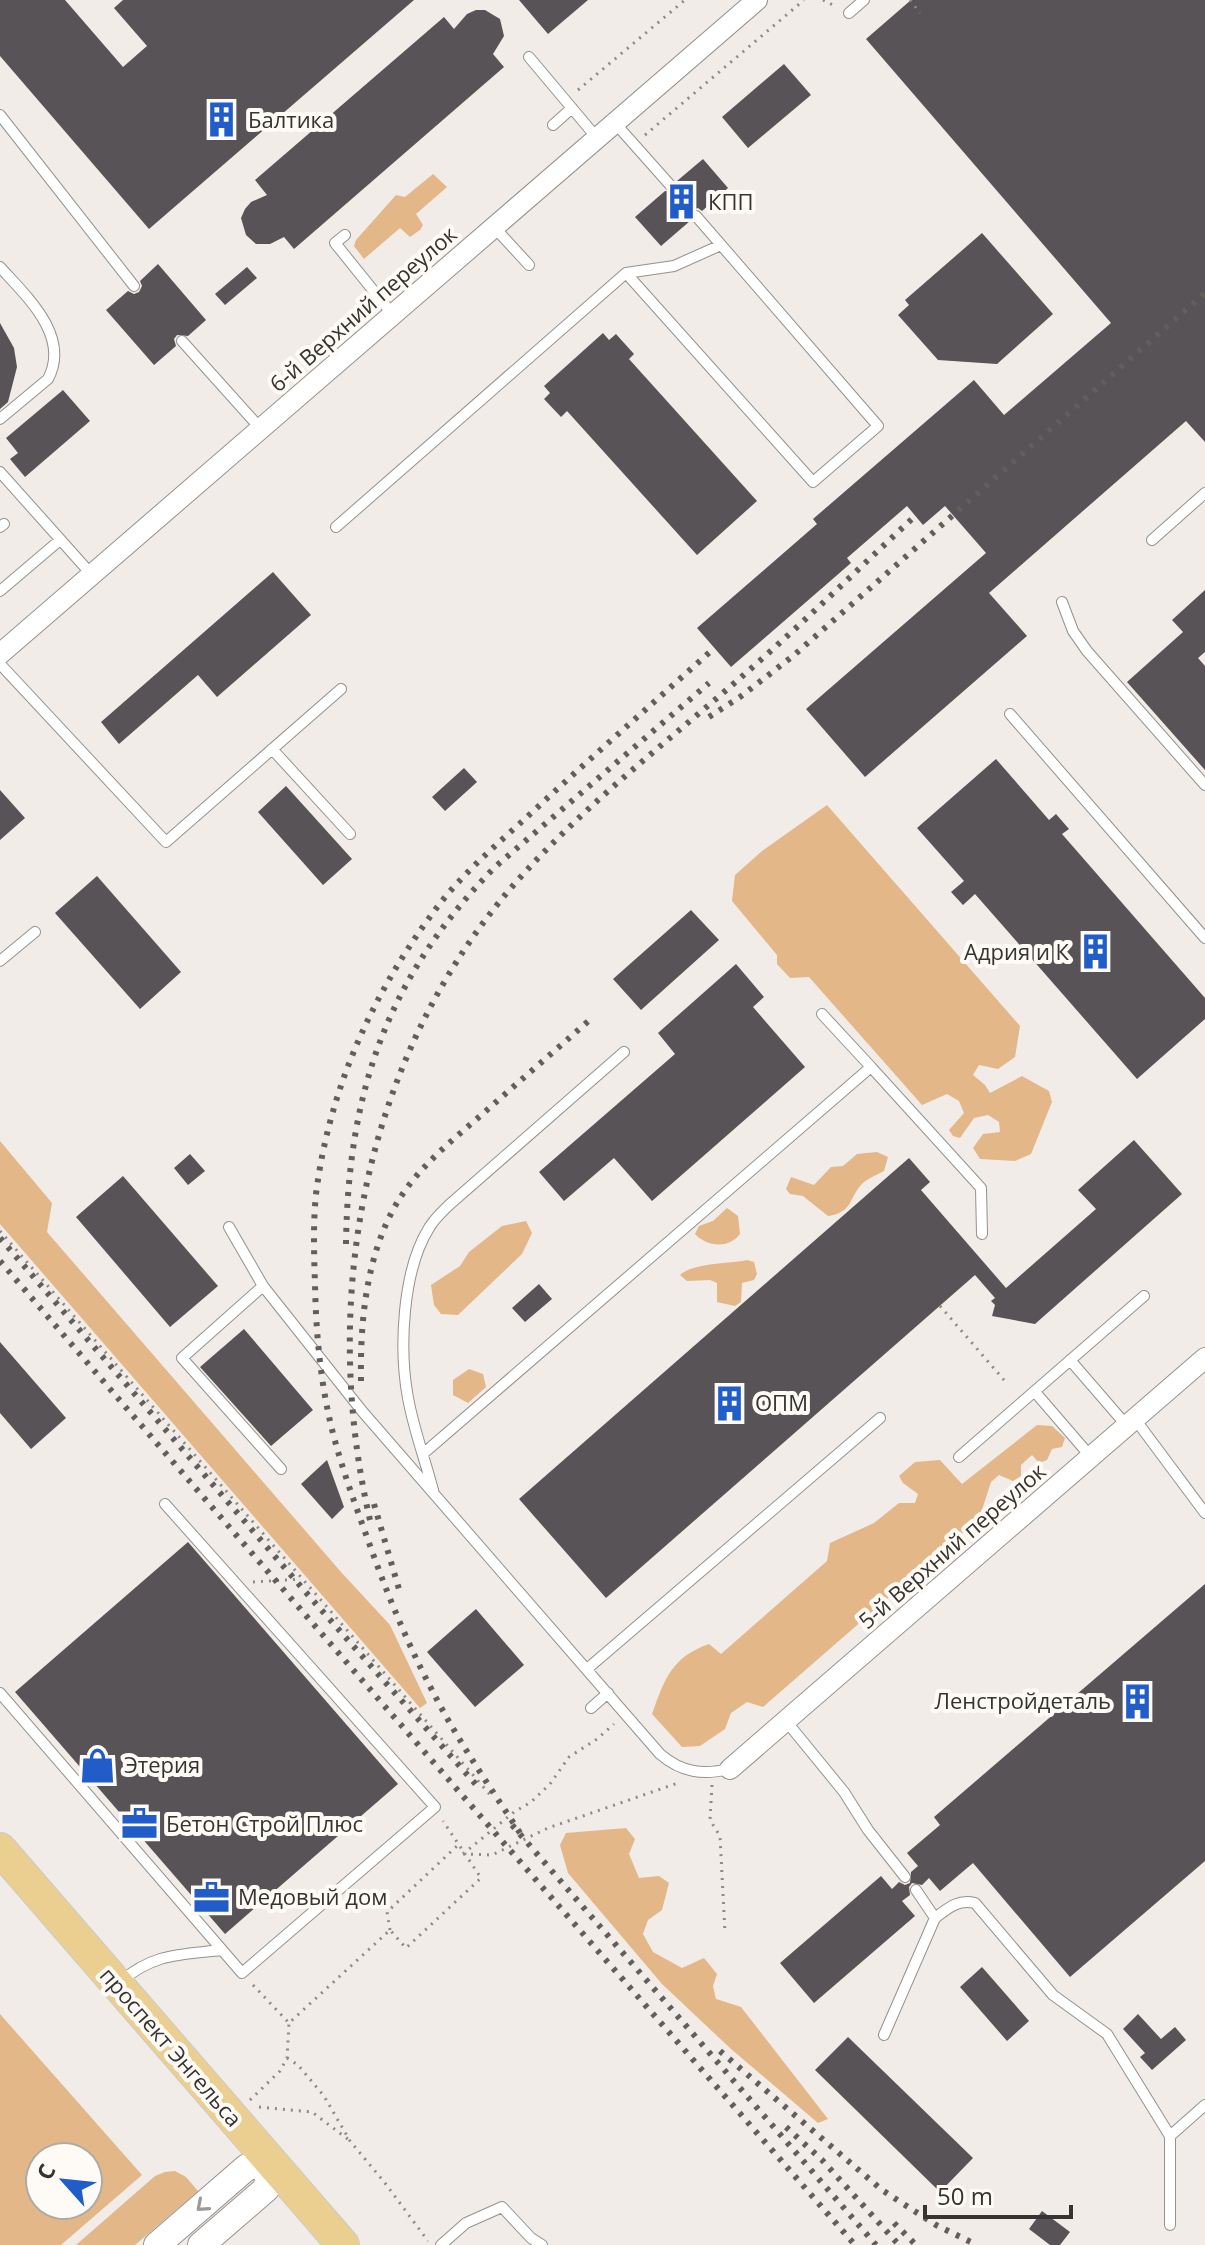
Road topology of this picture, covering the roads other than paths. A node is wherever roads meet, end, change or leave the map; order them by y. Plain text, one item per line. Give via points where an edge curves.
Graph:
1 (757, 0) edge
2 (864, 0) edge
3 (849, 13) dead end
4 (529, 57) dead end
5 (569, 104) junction
6 (0, 115) edge
7 (615, 123) junction
8 (553, 125) dead end
9 (597, 138) junction
10 (671, 186) dead end
11 (696, 216) dead end
12 (494, 227) junction
13 (345, 235) dead end
14 (721, 245) junction
15 (529, 265) dead end
16 (0, 267) edge
17 (626, 273) junction
18 (378, 276) dead end
19 (368, 285) junction
20 (134, 286) dead end
21 (393, 315) junction
22 (182, 341) dead end
23 (0, 419) edge
24 (261, 429) junction
25 (0, 472) edge
26 (1205, 493) edge
27 (336, 527) dead end
28 (60, 540) junction
29 (1152, 540) dead end
30 (92, 575) junction
31 (0, 591) edge
32 (1062, 602) dead end
33 (0, 654) edge
34 (0, 664) edge
35 (341, 689) dead end
36 (1010, 714) dead end
37 (272, 749) junction
38 (1205, 785) edge
39 (350, 834) dead end
40 (35, 932) dead end
41 (1205, 938) edge
42 (0, 961) edge
43 (822, 1014) dead end
44 (624, 1052) dead end
45 (871, 1067) junction
46 (229, 1227) dead end
47 (982, 1234) dead end
48 (263, 1286) junction
49 (1144, 1296) dead end
50 (1205, 1358) edge
51 (1070, 1360) junction
52 (1035, 1392) junction
53 (880, 1418) dead end
54 (1131, 1422) junction
55 (424, 1453) junction
56 (959, 1457) dead end
57 (1091, 1457) junction
58 (281, 1469) dead end
59 (435, 1496) junction
60 (165, 1504) dead end
61 (1205, 1513) edge
62 (587, 1669) junction
63 (0, 1693) edge
64 (608, 1693) junction
65 (591, 1708) dead end
66 (786, 1721) junction
67 (722, 1771) joint
68 (0, 1849) edge
69 (905, 1877) dead end
70 (0, 1881) edge
71 (916, 1890) dead end
72 (935, 1918) junction
73 (222, 1950) junction
74 (117, 1984) junction
75 (884, 2035) dead end
76 (1205, 2105) edge
77 (1170, 2136) junction
78 (262, 2173) junction
79 (1170, 2225) dead end
80 (157, 2245) edge
81 (201, 2245) edge
82 (315, 2245) edge
83 (343, 2245) edge
84 (441, 2245) edge
85 (542, 2245) edge

1 - 7 street, 6-й Верхний переулок
2 - 3 lane
4 - 5 lane
5 - 8 lane
5 - 9 lane
6 - 20 lane
7 - 9 street, 6-й Верхний переулок
7 - 10 lane
9 - 12 street, 6-й Верхний переулок
11 - 14 lane
12 - 15 lane
12 - 21 street, 6-й Верхний переулок
13 - 19 lane via 335,243
14 - 17 lane via 674,266
14 - 17 lane via 878,426 813,482
16 - 23 lane via 47,324 54,357 48,379
17 - 27 lane
18 - 19 lane
19 - 21 lane
21 - 24 street, 6-й Верхний переулок
22 - 24 lane
24 - 30 street, 6-й Верхний переулок
25 - 28 lane
26 - 29 lane
28 - 30 lane
28 - 31 lane
30 - 33 street, 6-й Верхний переулок
32 - 38 lane via 1087,651
34 - 37 lane via 166,842
35 - 37 lane
36 - 41 lane
37 - 39 lane
40 - 42 lane
43 - 45 lane
44 - 55 lane via 449,1205 418,1249 409,1286 404,1361
45 - 47 lane via 981,1188
45 - 55 lane
46 - 48 lane
48 - 58 lane via 182,1358
48 - 59 lane
49 - 51 lane
50 - 54 street, 5-й Верхний переулок
51 - 52 lane
51 - 54 lane
52 - 56 lane
52 - 57 lane
53 - 62 lane
54 - 57 street, 5-й Верхний переулок
54 - 61 lane
55 - 59 lane
57 - 66 street, 5-й Верхний переулок
59 - 62 lane
60 - 73 lane via 435,1807 242,1973
62 - 64 lane
63 - 73 lane
64 - 65 lane
64 - 67 lane via 670,1763 699,1773
66 - 67 street, 5-й Верхний переулок
66 - 69 lane
68 - 74 main road, проспект Энгельса
70 - 78 main road, проспект Энгельса
71 - 72 lane
72 - 75 lane
72 - 77 lane via 955,1904 975,1903 1053,1995 1107,2034
73 - 74 lane via 159,1958
74 - 78 main road, проспект Энгельса
76 - 77 lane
77 - 79 lane
78 -> 80 street
78 - 81 street
78 - 82 main road, проспект Энгельса
78 - 83 main road, проспект Энгельса
84 - 85 lane via 466,2223 502,2207

